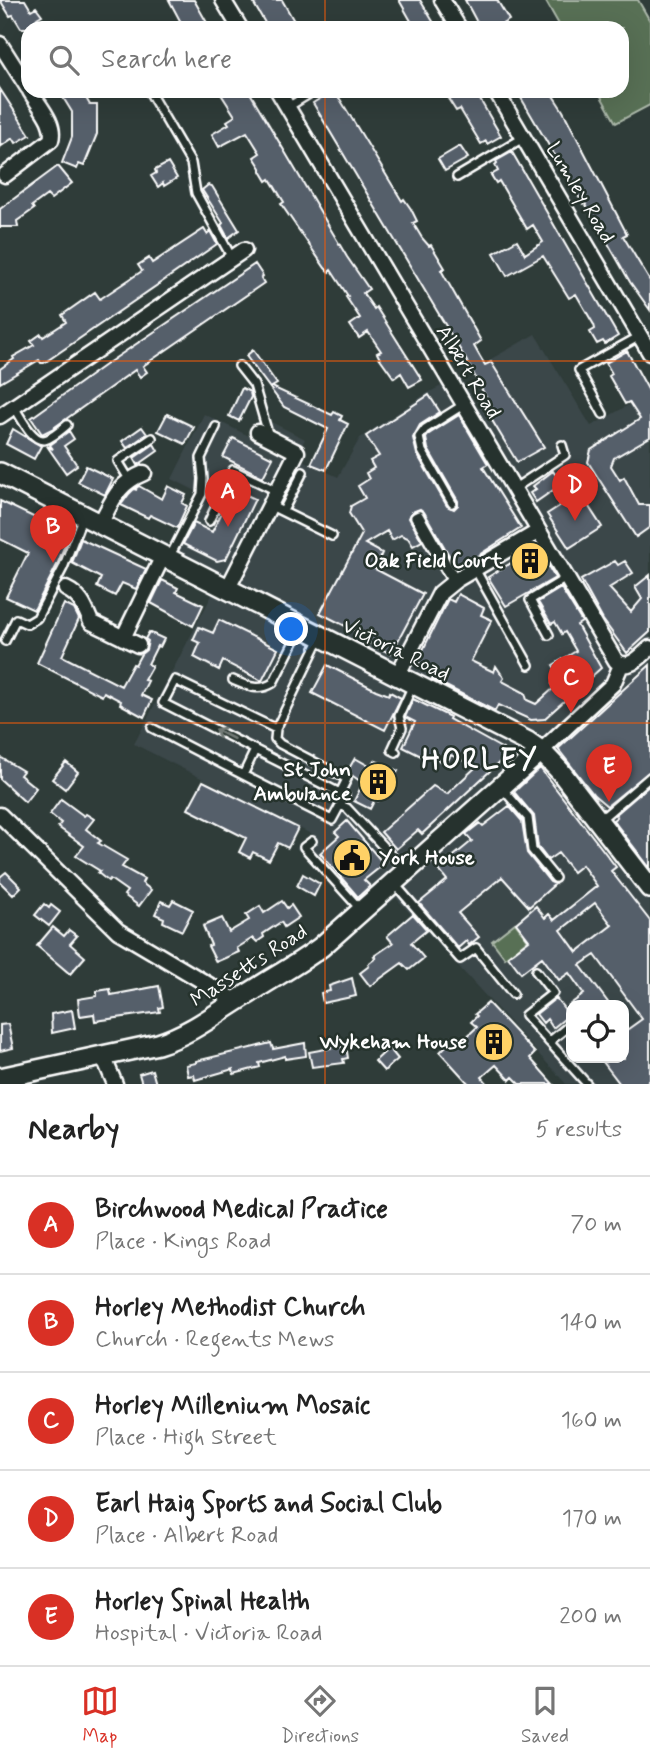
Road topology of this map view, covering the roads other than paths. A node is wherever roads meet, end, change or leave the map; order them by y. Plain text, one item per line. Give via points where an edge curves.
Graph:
1 (223, 0) edge
2 (442, 0) edge
3 (236, 21) edge
4 (454, 21) edge
5 (0, 44) edge
6 (21, 77) edge
7 (35, 98) edge
8 (153, 98) edge
9 (282, 98) edge
10 (303, 98) edge
11 (500, 98) edge
12 (288, 107) junction
13 (523, 138) junction
14 (5, 175) dead end
15 (457, 177) dead end
16 (238, 254) joint
17 (640, 336) junction
18 (650, 353) edge
19 (239, 366) dead end
20 (461, 402) junction
21 (14, 407) junction
22 (603, 414) dead end
23 (0, 416) edge
24 (67, 425) dead end
25 (216, 427) dead end
26 (264, 435) joint
27 (152, 438) dead end
28 (562, 445) dead end
29 (303, 472) dead end
30 (144, 473) dead end
31 (1, 476) edge
32 (129, 479) junction
33 (515, 488) junction
34 (278, 491) junction
35 (452, 503) dead end
36 (277, 508) junction
37 (92, 520) junction
38 (209, 521) dead end
39 (539, 531) junction
40 (332, 536) dead end
41 (166, 557) junction
42 (475, 569) junction
43 (567, 578) junction
44 (454, 581) junction
45 (66, 589) dead end
46 (228, 589) junction
47 (302, 627) junction
48 (549, 635) dead end
49 (320, 637) junction
50 (123, 638) junction
51 (5, 641) dead end
52 (138, 645) dead end
53 (650, 648) edge
54 (529, 665) dead end
55 (625, 665) junction
56 (233, 680) dead end
57 (406, 680) junction
58 (152, 728) dead end
59 (276, 729) junction
60 (255, 750) junction
61 (541, 751) junction
62 (396, 752) dead end
63 (243, 775) junction
64 (650, 777) edge
65 (501, 788) junction
66 (340, 793) junction
67 (340, 805) junction
68 (0, 815) edge
69 (598, 822) junction
70 (312, 841) dead end
71 (400, 877) junction
72 (555, 878) dead end
73 (650, 888) edge
74 (362, 911) junction
75 (536, 971) dead end
76 (513, 994) dead end
77 (236, 1001) junction
78 (566, 1028) edge
79 (549, 1042) junction
80 (103, 1056) junction
81 (0, 1078) edge
82 (115, 1084) edge
83 (587, 1084) edge

1 - 3 street
2 - 4 street
5 - 6 street
7 - 14 street via 54,131 51,140
8 - 16 lane via 191,163 195,193
9 - 12 street, Albert Road
10 - 12 lane
11 - 13 street, Lumley Road
12 - 20 street, Albert Road
13 - 15 lane
13 - 17 street, Lumley Road
16 - 21 street
17 - 18 street, Lumley Road
17 - 22 lane via 579,370
19 - 26 lane via 254,385
20 - 33 street, Albert Road
20 - 35 lane via 419,437 422,451
21 - 23 street
21 - 24 lane via 40,440
25 - 41 lane via 201,458 202,494
26 - 34 street via 300,446
27 - 32 lane via 118,461
28 - 33 lane via 565,455
29 - 36 lane
30 - 32 street
31 - 37 street, Victoria Road
32 - 37 street
33 - 39 street, Albert Road
34 - 36 street
34 - 38 lane via 233,470
36 - 40 lane
36 - 46 street
37 - 41 street, Victoria Road
37 - 51 lane via 37,618 27,624 16,619
39 - 42 street
39 - 43 street, Albert Road
41 - 46 street, Victoria Road
41 - 50 street
42 - 44 street
42 - 54 lane
43 - 48 lane via 530,600
43 - 55 street, Albert Road via 616,662
44 - 44 lane via 415,517 419,515
44 - 57 street via 440,593
45 - 50 street via 79,598 91,622
46 - 47 street, Victoria Road
47 - 49 street, Victoria Road
47 - 56 lane via 273,683 252,688
49 - 57 street, Victoria Road
49 - 59 lane
50 - 52 street
53 - 55 street
55 - 61 street via 613,684
57 - 61 street, Victoria Road
57 - 62 lane via 398,716 401,728 392,750
58 - 63 lane
60 -> 59 lane via 163,704 175,680
59 - 66 lane via 275,739 280,744 347,779
60 - 63 lane
60 - 66 lane
61 - 65 street, Massetts Road
61 - 69 street, Victoria Road
63 - 67 lane via 332,820
64 - 69 lane
65 - 71 street, Massetts Road
65 - 72 lane via 528,818 532,850
66 - 67 lane via 345,796
67 - 71 lane
68 - 77 street via 118,931
69 - 73 street, Victoria Road
70 - 74 lane via 304,847
71 - 74 street, Massetts Road
71 - 76 lane via 460,959 476,948
74 - 77 street, Massetts Road via 296,966
75 - 79 lane via 553,993 525,1015
77 - 80 street, Massetts Road via 178,1038
78 - 79 lane
79 - 83 lane
80 - 81 street, Massetts Road
80 - 82 street

